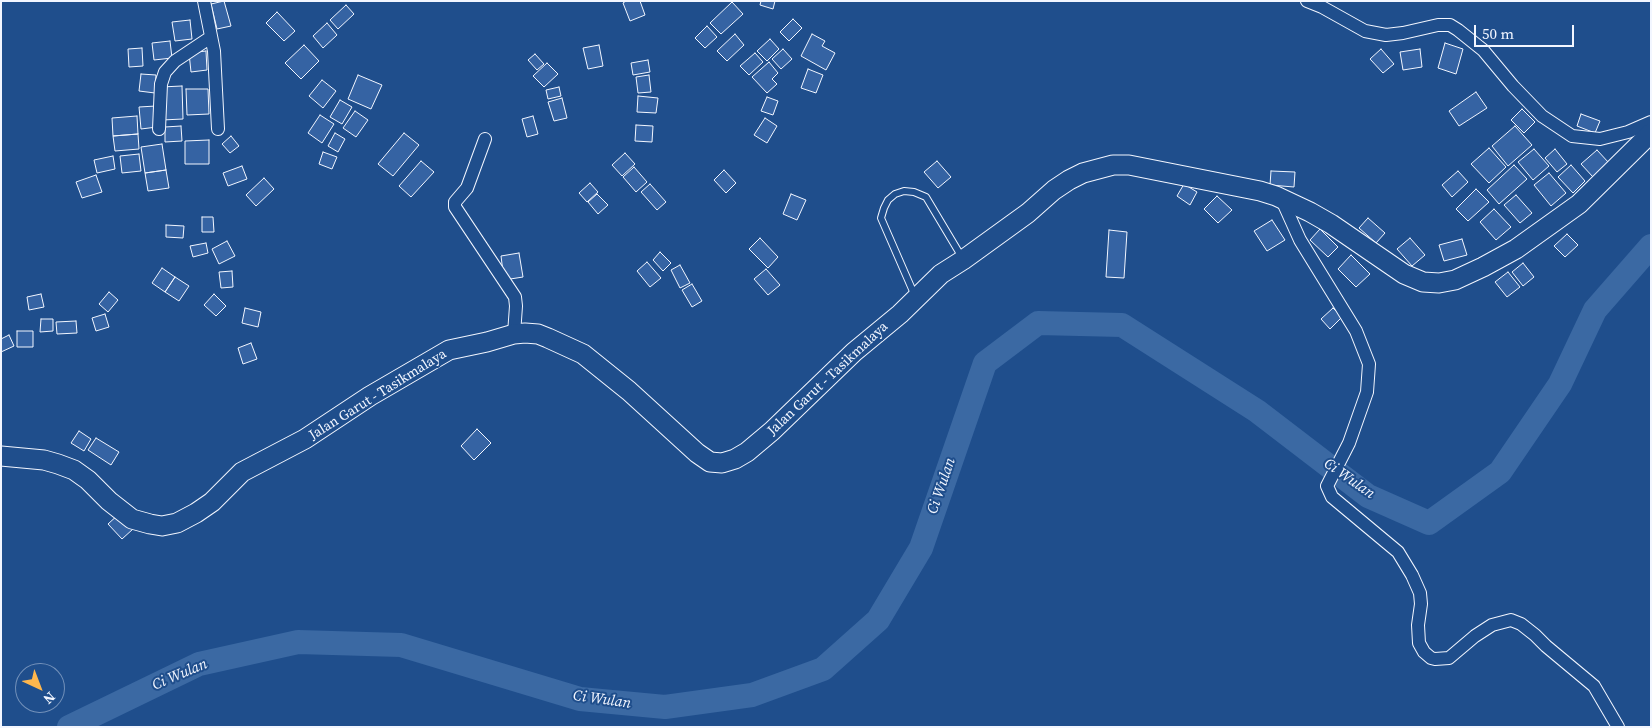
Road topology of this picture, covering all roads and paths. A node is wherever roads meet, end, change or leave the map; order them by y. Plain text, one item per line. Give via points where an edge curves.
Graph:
1 (204, 1) edge
2 (1307, 1) edge
3 (212, 37) junction
4 (1651, 122) edge
5 (159, 129) dead end
6 (218, 129) dead end
7 (1651, 133) edge
8 (485, 139) dead end
9 (1282, 200) junction
10 (963, 260) junction
11 (916, 298) junction
12 (514, 334) junction
13 (1, 456) edge
14 (1618, 727) edge

1 - 3 street
2 - 4 street via 1365,31 1386,35 1450,25 1483,50 1542,116 1572,136 1600,139
3 - 5 street via 174,61 165,72 161,84
3 - 6 street
7 - 9 main road, Jalan Garut - Tasikmalaya via 1579,204 1516,249 1455,280 1439,283 1423,282 1404,274 1331,224
8 - 12 street via 467,188 455,202 455,207 512,292 516,306
9 - 10 main road, Jalan Garut - Tasikmalaya via 1260,191 1223,183 1113,164 1069,180
9 - 14 street via 1300,240 1356,331 1368,364 1367,392 1349,443 1327,486 1332,497 1398,552 1412,575 1420,593 1419,643 1424,652 1431,658 1449,658 1492,625 1511,620 1535,635 1594,686
10 - 11 main road, Jalan Garut - Tasikmalaya via 941,274
10 - 11 lane via 926,197 904,191 895,194 888,200 882,218
11 - 12 main road, Jalan Garut - Tasikmalaya via 754,447 735,460 722,463 710,462 697,452 624,386 582,354 538,334
12 - 13 main road, Jalan Garut - Tasikmalaya via 449,350 305,439 242,472 212,502 177,523 162,526 132,519 74,470 44,460

